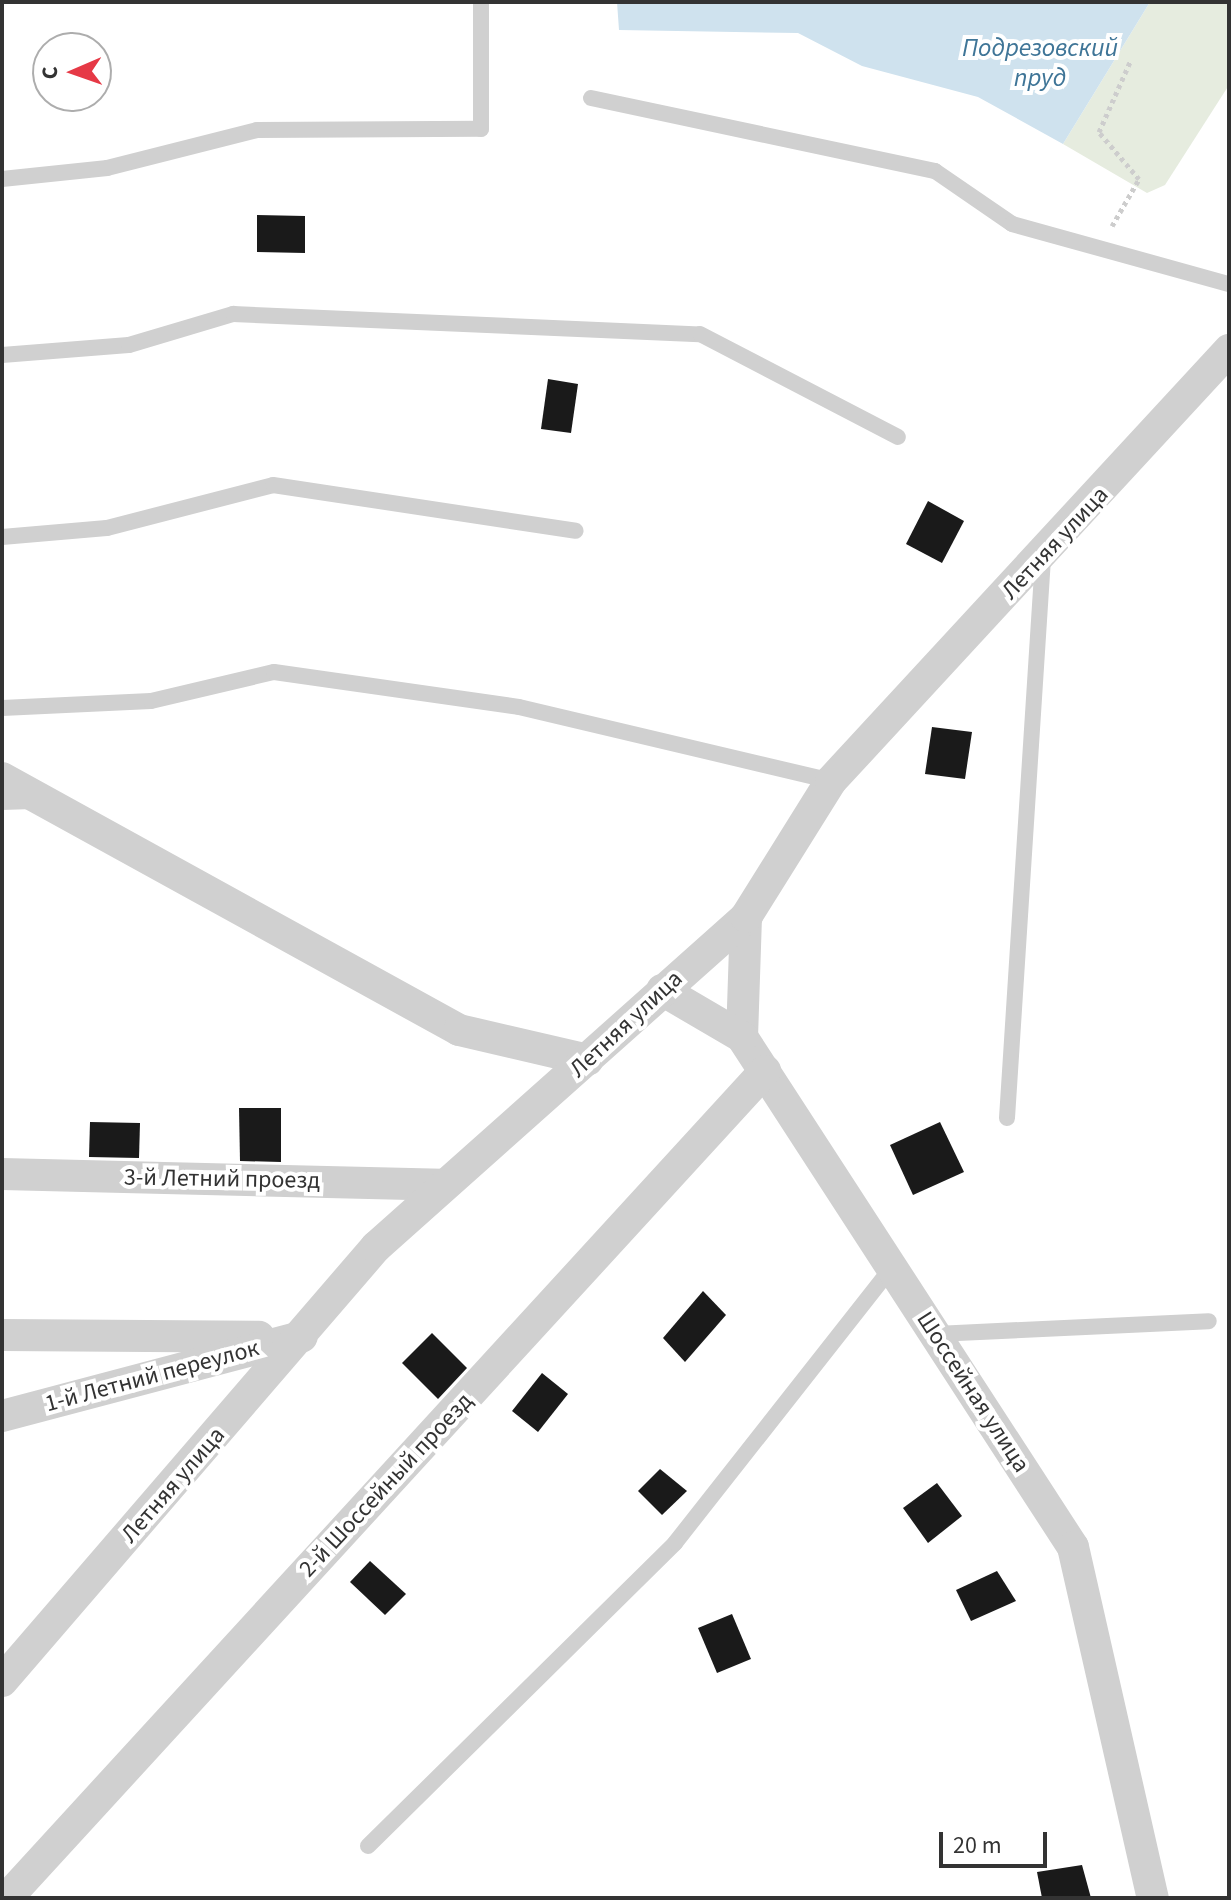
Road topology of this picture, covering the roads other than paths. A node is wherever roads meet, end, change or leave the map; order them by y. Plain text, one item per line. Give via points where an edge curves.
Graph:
1 (481, 2) edge
2 (591, 98) dead end
3 (2, 179) edge
4 (1229, 284) edge
5 (1229, 350) edge
6 (2, 355) edge
7 (898, 437) dead end
8 (576, 531) dead end
9 (2, 537) edge
10 (1043, 558) junction
11 (2, 708) edge
12 (2, 778) edge
13 (831, 781) junction
14 (42, 801) junction
15 (2, 802) edge
16 (746, 917) junction
17 (662, 990) junction
18 (742, 1037) junction
19 (588, 1060) junction
20 (765, 1071) junction
21 (1007, 1118) dead end
22 (2, 1174) edge
23 (442, 1185) junction
24 (892, 1267) junction
25 (1209, 1321) dead end
26 (936, 1334) junction
27 (2, 1335) edge
28 (302, 1337) junction
29 (2, 1416) edge
30 (2, 1681) edge
31 (368, 1846) dead end
32 (7, 1898) edge
33 (1153, 1898) edge

1 - 3 lane via 481,129 257,130 107,168
2 - 4 lane via 935,171 1012,224
5 - 10 street, Летняя улица
6 - 7 lane via 129,345 233,314 700,334
8 - 9 lane via 273,485 107,528
10 - 13 street, Летняя улица
10 - 21 lane
11 - 13 lane via 151,701 274,672 519,707
12 - 14 street
13 - 16 street, Летняя улица
14 - 15 lane
14 - 19 street via 459,1030
16 - 17 street, Летняя улица
16 - 18 street
17 - 18 street
17 - 19 street, Летняя улица
18 - 20 street, Шоссейная улица
19 - 23 street, Летняя улица
20 - 24 street, Шоссейная улица
20 - 32 street, 2-й Шоссейный проезд
22 - 23 street, 3-й Летний проезд
23 - 28 street, Летняя улица via 376,1247
24 - 26 street, Шоссейная улица
24 - 31 lane via 675,1543
25 - 26 lane
26 - 33 street, Шоссейная улица via 1073,1547
27 - 28 street
28 - 29 street, 1-й Летний переулок
28 - 30 street, Летняя улица

